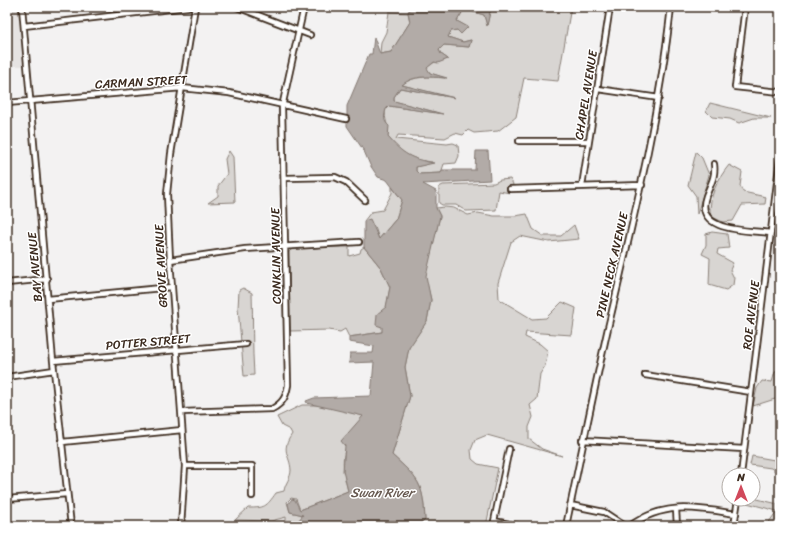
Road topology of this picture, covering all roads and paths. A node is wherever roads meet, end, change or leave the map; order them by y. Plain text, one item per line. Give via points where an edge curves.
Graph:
1 (22, 7) edge
2 (188, 7) edge
3 (195, 7) edge
4 (237, 7) edge
5 (304, 7) edge
6 (610, 7) edge
7 (671, 7) edge
8 (745, 7) edge
9 (24, 26) junction
10 (299, 30) junction
11 (310, 35) dead end
12 (182, 88) junction
13 (598, 89) junction
14 (780, 92) edge
15 (658, 98) junction
16 (30, 101) junction
17 (7, 103) edge
18 (282, 107) junction
19 (346, 119) dead end
20 (519, 141) dead end
21 (589, 141) junction
22 (780, 158) edge
23 (714, 164) dead end
24 (285, 178) junction
25 (642, 185) junction
26 (582, 186) junction
27 (510, 189) dead end
28 (365, 200) dead end
29 (771, 233) junction
30 (359, 242) dead end
31 (285, 246) junction
32 (170, 260) junction
33 (47, 279) junction
34 (7, 283) edge
35 (172, 287) junction
36 (48, 299) junction
37 (246, 344) dead end
38 (177, 350) junction
39 (53, 361) junction
40 (54, 370) junction
41 (645, 375) dead end
42 (7, 377) edge
43 (751, 392) junction
44 (182, 412) junction
45 (182, 430) junction
46 (582, 440) junction
47 (62, 442) junction
48 (509, 449) dead end
49 (744, 449) junction
50 (184, 466) junction
51 (742, 467) edge
52 (67, 494) junction
53 (252, 496) dead end
54 (7, 499) edge
55 (570, 505) junction
56 (737, 507) edge
57 (676, 509) junction
58 (736, 514) junction
59 (494, 524) edge
60 (70, 526) edge
61 (181, 526) edge
62 (519, 526) edge
63 (566, 526) edge
64 (625, 526) edge
65 (630, 526) edge
66 (677, 526) edge
67 (734, 526) edge

1 - 9 street, BAY AVENUE
2 - 9 street
3 - 12 street, GROVE AVENUE
4 - 10 street
5 - 10 street, CONKLIN AVENUE
6 - 13 street, CHAPEL AVENUE
7 - 15 street, PINE NECK AVENUE
8 - 14 street via 735,87
9 - 16 street, BAY AVENUE
10 - 11 street
10 - 18 street, CONKLIN AVENUE
12 - 16 street, CARMAN STREET
12 - 18 street, CARMAN STREET via 229,94
12 - 32 street, GROVE AVENUE via 168,177
13 - 15 street
13 - 21 street, CHAPEL AVENUE
15 - 25 street, PINE NECK AVENUE
16 - 17 street, CARMAN STREET
16 - 33 street, BAY AVENUE
18 - 19 street, CARMAN STREET
18 - 24 street, CONKLIN AVENUE
20 - 21 street
21 - 26 street, CHAPEL AVENUE
22 - 29 street, ROE AVENUE
23 - 29 street via 716,173 704,202 707,216 720,227
24 - 28 street via 335,177 346,182
24 - 31 street, CONKLIN AVENUE
25 - 26 street
25 - 46 street, PINE NECK AVENUE
26 - 27 street
29 - 43 street, ROE AVENUE
30 - 31 street
31 - 32 street
31 - 44 street, CONKLIN AVENUE via 288,385 286,396 272,409
32 - 35 street, GROVE AVENUE
33 - 34 street
33 - 36 street, BAY AVENUE
35 - 36 street
35 - 38 street, GROVE AVENUE
36 - 39 street, BAY AVENUE
37 - 38 street, POTTER STREET
38 - 39 street, POTTER STREET
38 - 44 street, GROVE AVENUE
39 - 40 street, BAY AVENUE
40 - 42 street
40 - 47 street, BAY AVENUE
41 - 43 street
43 - 49 street, ROE AVENUE
44 - 45 street, GROVE AVENUE
45 - 47 street
45 - 50 street, GROVE AVENUE
46 - 49 street
46 - 55 street, PINE NECK AVENUE
47 - 52 street, BAY AVENUE
48 - 59 street
49 - 51 street, ROE AVENUE
50 - 53 street via 252,466
50 - 61 street, GROVE AVENUE
52 - 54 street
52 - 60 street, BAY AVENUE
55 - 63 street, PINE NECK AVENUE
55 - 64 street via 604,512
56 - 58 street
57 - 58 street via 697,508
57 - 65 street via 651,513
57 - 66 street
58 - 67 street
59 - 62 street

